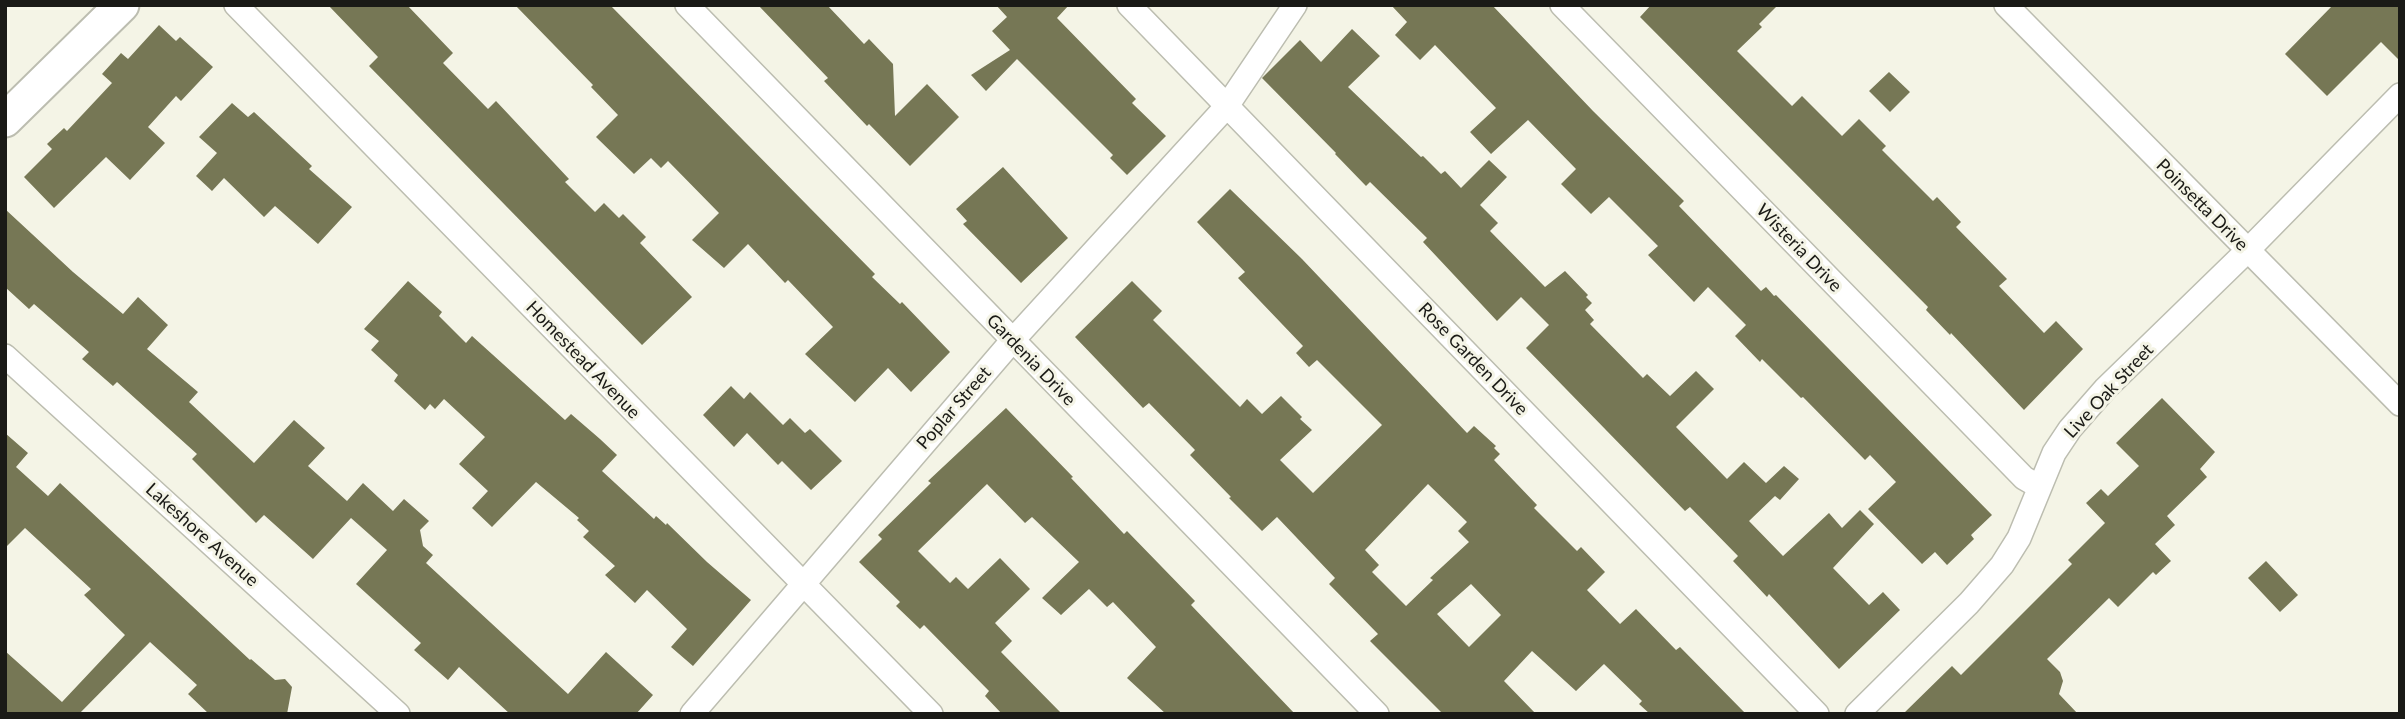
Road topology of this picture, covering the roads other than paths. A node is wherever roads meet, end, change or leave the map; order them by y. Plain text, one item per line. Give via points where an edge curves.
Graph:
1 (122, 5) edge
2 (236, 5) edge
3 (687, 5) edge
4 (1129, 5) edge
5 (1295, 5) edge
6 (1562, 5) edge
7 (2006, 5) edge
8 (2400, 95) edge
9 (1227, 106) junction
10 (5, 120) edge
11 (2247, 251) junction
12 (1012, 341) junction
13 (5, 356) edge
14 (2400, 404) edge
15 (2038, 486) junction
16 (803, 585) junction
17 (398, 714) edge
18 (692, 714) edge
19 (931, 714) edge
20 (1377, 714) edge
21 (1817, 714) edge
22 (1857, 714) edge

1 - 10 main road
2 - 16 street, Homestead Avenue
3 - 12 street, Gardenia Drive
4 - 9 street, Rose Garden Drive
5 - 9 street, Poplar Street
6 - 15 street, Wisteria Drive via 2024,478
7 - 11 street, Poinsetta Drive
8 - 11 street, Live Oak Street
9 - 12 street, Poplar Street
9 - 21 street, Rose Garden Drive
11 - 14 street, Poinsetta Drive
11 - 15 street, Live Oak Street via 2096,399 2054,453
12 - 16 street, Poplar Street
12 - 20 street, Gardenia Drive
13 - 17 street, Lakeshore Avenue
15 - 22 street, Live Oak Street via 2002,565
16 - 18 street, Poplar Street
16 - 19 street, Homestead Avenue

